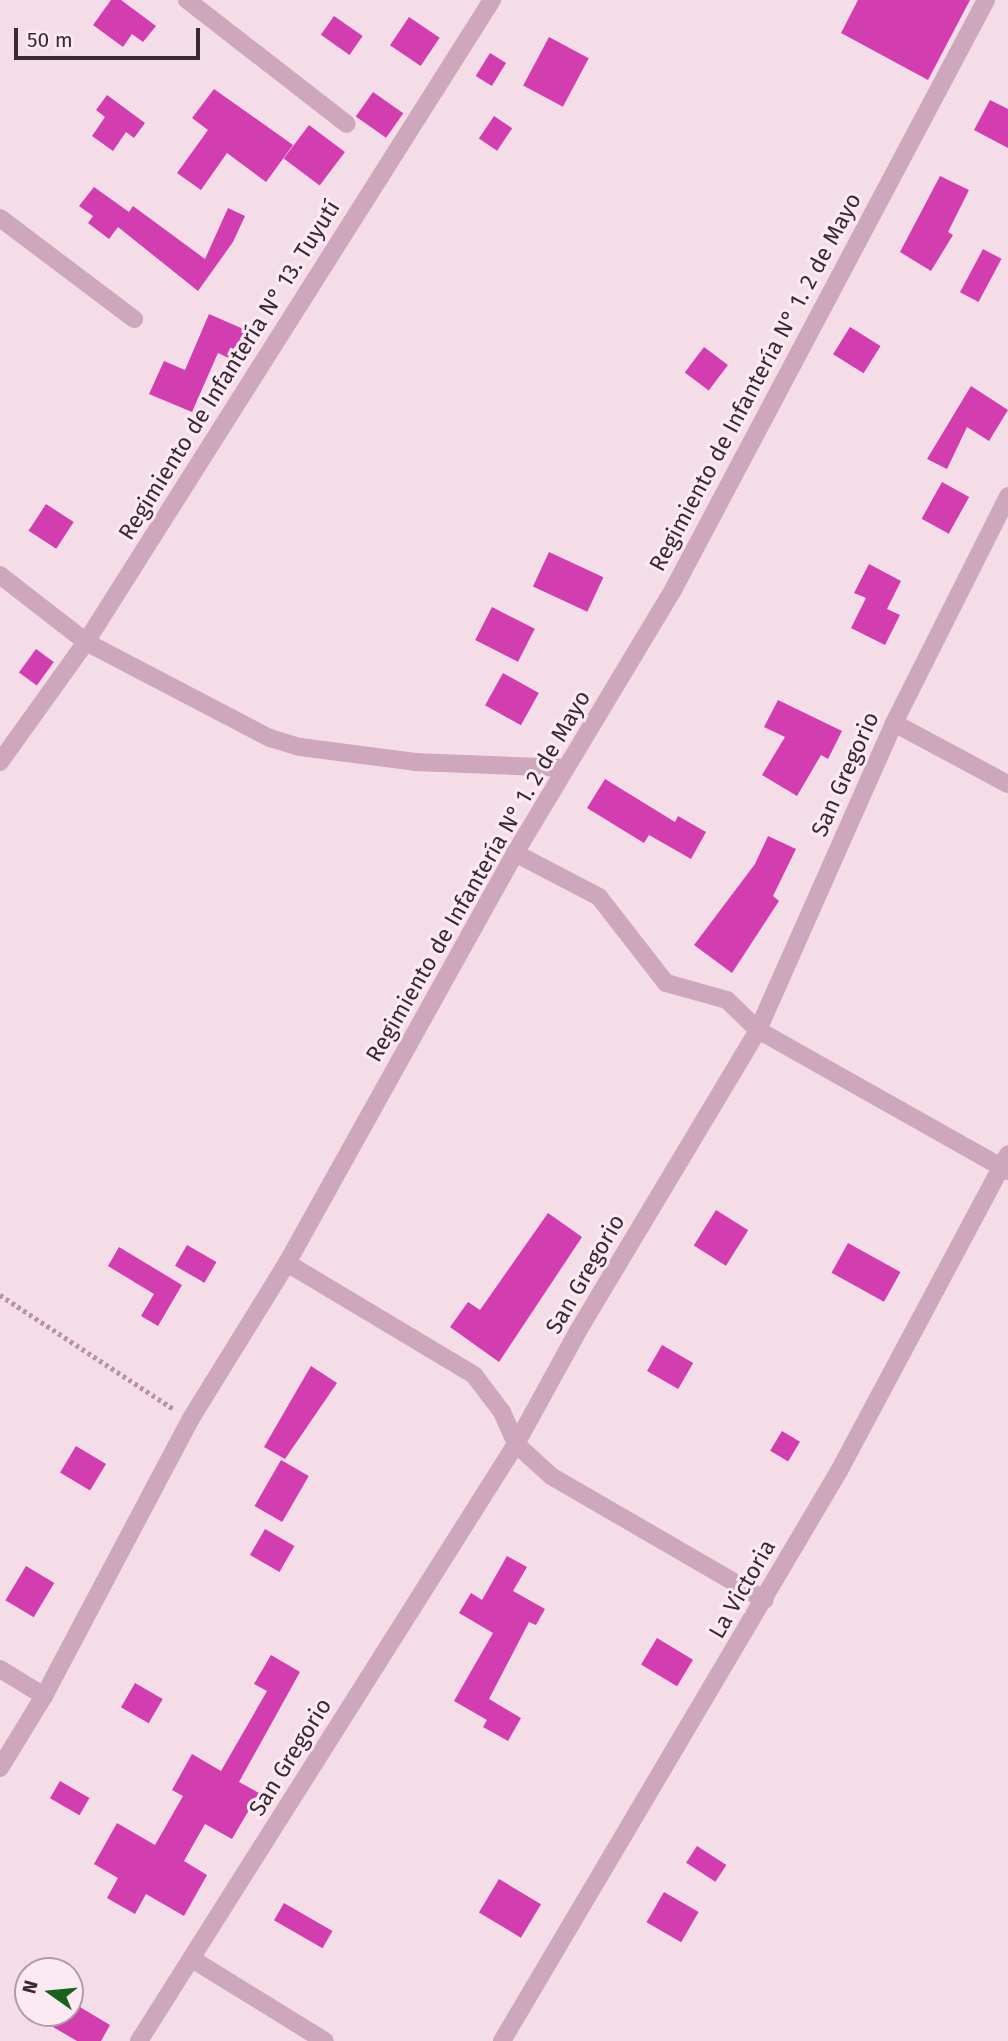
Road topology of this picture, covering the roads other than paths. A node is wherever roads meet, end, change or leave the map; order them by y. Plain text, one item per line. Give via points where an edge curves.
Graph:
1 (187, 0) edge
2 (492, 0) edge
3 (986, 0) edge
4 (347, 124) dead end
5 (0, 218) edge
6 (134, 319) dead end
7 (1008, 496) edge
8 (0, 575) edge
9 (86, 642) junction
10 (894, 723) junction
11 (0, 762) edge
12 (566, 768) junction
13 (1008, 784) edge
14 (515, 853) junction
15 (758, 1030) junction
16 (1005, 1164) edge
17 (287, 1263) junction
18 (516, 1444) junction
19 (765, 1600) junction
20 (0, 1669) edge
21 (44, 1696) junction
22 (0, 1768) edge
23 (192, 1959) junction
24 (139, 2041) edge
25 (325, 2041) edge
26 (502, 2041) edge

1 - 4 street
2 - 9 street, Regimiento de Infantería N° 13. Tuyutí
3 - 12 street, Regimiento de Infantería N° 1. 2 de Mayo via 673,590
5 - 6 street
7 - 10 street, San Gregorio
8 - 9 street
9 - 11 street, Regimiento de Infantería N° 13. Tuyutí
9 - 12 street via 270,737 300,747 454,766
10 - 13 street
10 - 15 street, San Gregorio
12 - 14 street, Regimiento de Infantería N° 1. 2 de Mayo
14 - 15 street via 598,897 666,983 727,1000
14 - 17 street, Regimiento de Infantería N° 1. 2 de Mayo
15 - 16 street
15 - 18 street, San Gregorio
16 - 19 street, La Victoria
17 - 18 street via 474,1375 502,1412
17 - 21 street, Regimiento de Infantería N° 1. 2 de Mayo via 191,1420
18 - 19 street via 551,1476
18 - 23 street, San Gregorio
19 - 26 street, La Victoria
20 - 21 street
21 - 22 street, Regimiento de Infantería N° 1. 2 de Mayo
23 - 24 street, San Gregorio
23 - 25 street

